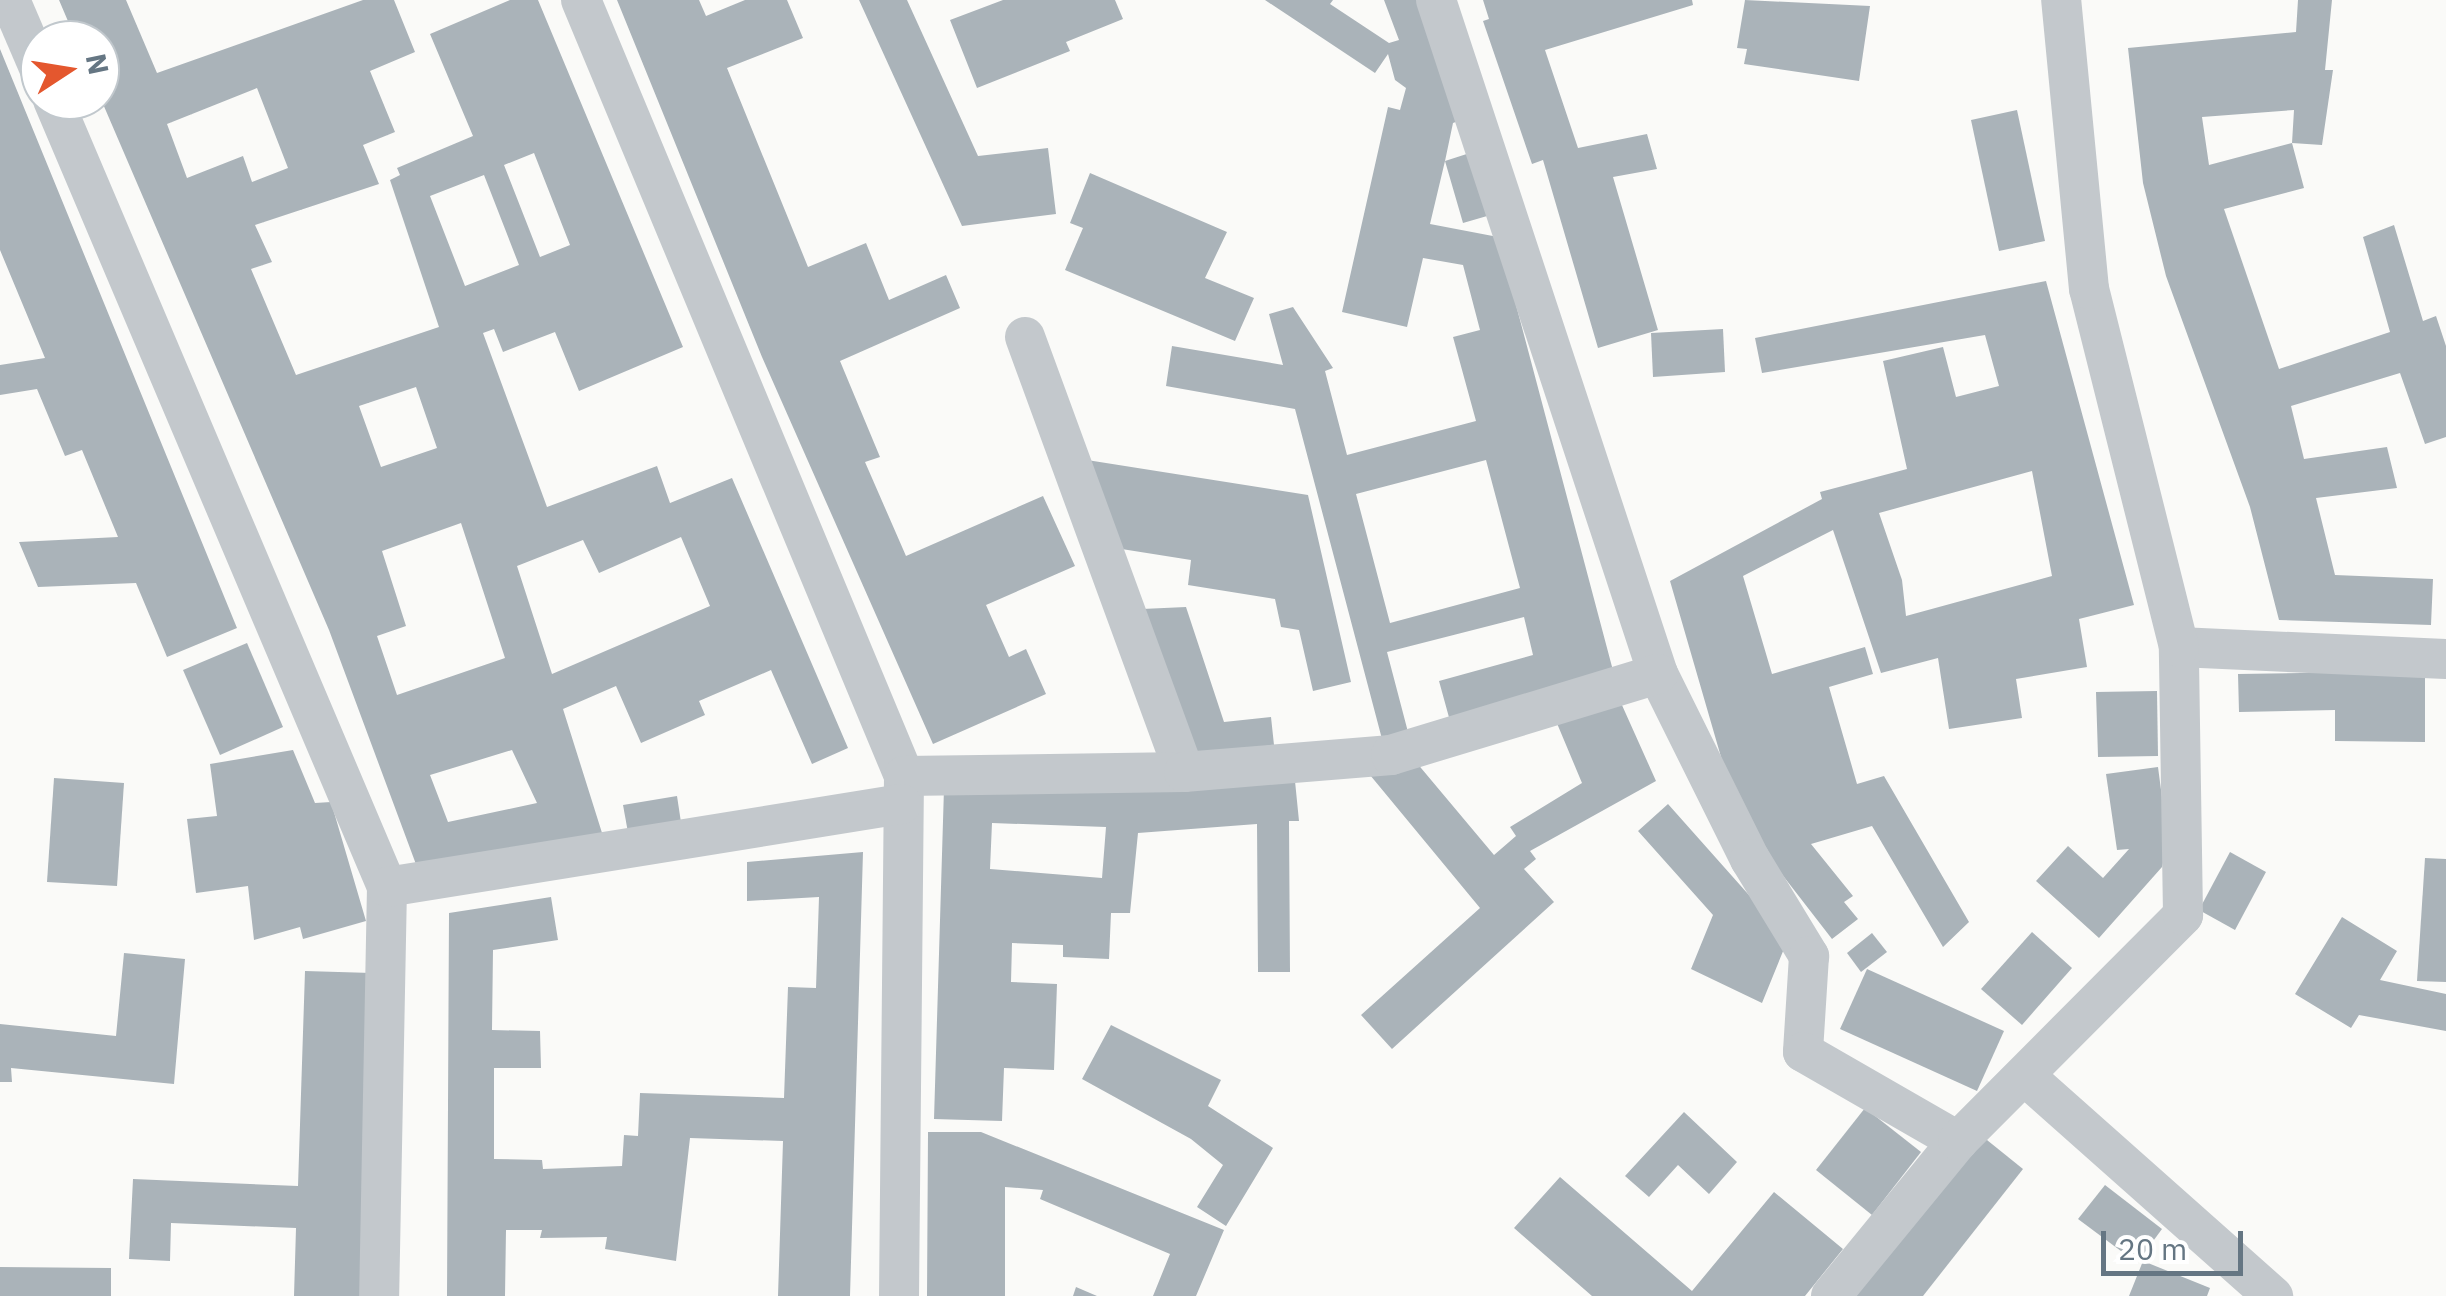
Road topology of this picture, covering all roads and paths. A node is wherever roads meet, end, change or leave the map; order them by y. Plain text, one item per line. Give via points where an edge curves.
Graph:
1 (10, 0) edge
2 (581, 0) edge
3 (1436, 0) edge
4 (2061, 0) edge
5 (20, 23) edge
6 (61, 120) edge
7 (1025, 337) dead end
8 (2179, 647) junction
9 (2446, 658) edge
10 (1658, 674) junction
11 (1184, 772) junction
12 (902, 790) junction
13 (387, 887) junction
14 (2026, 1076) junction
15 (1958, 1142) junction
16 (379, 1296) edge
17 (900, 1296) edge
18 (1831, 1296) edge
19 (2273, 1296) edge

1 - 5 street
2 - 12 street
3 - 10 street
4 - 8 street via 2088,289
6 - 13 street
7 - 11 street
8 - 9 street
8 - 14 street via 2182,915
10 - 11 street via 1391,754
10 - 15 street via 1750,859 1809,956 1803,1052
11 - 12 street
12 - 13 street
12 - 17 street
13 - 16 street
14 - 15 street
14 - 19 street
15 - 18 street

